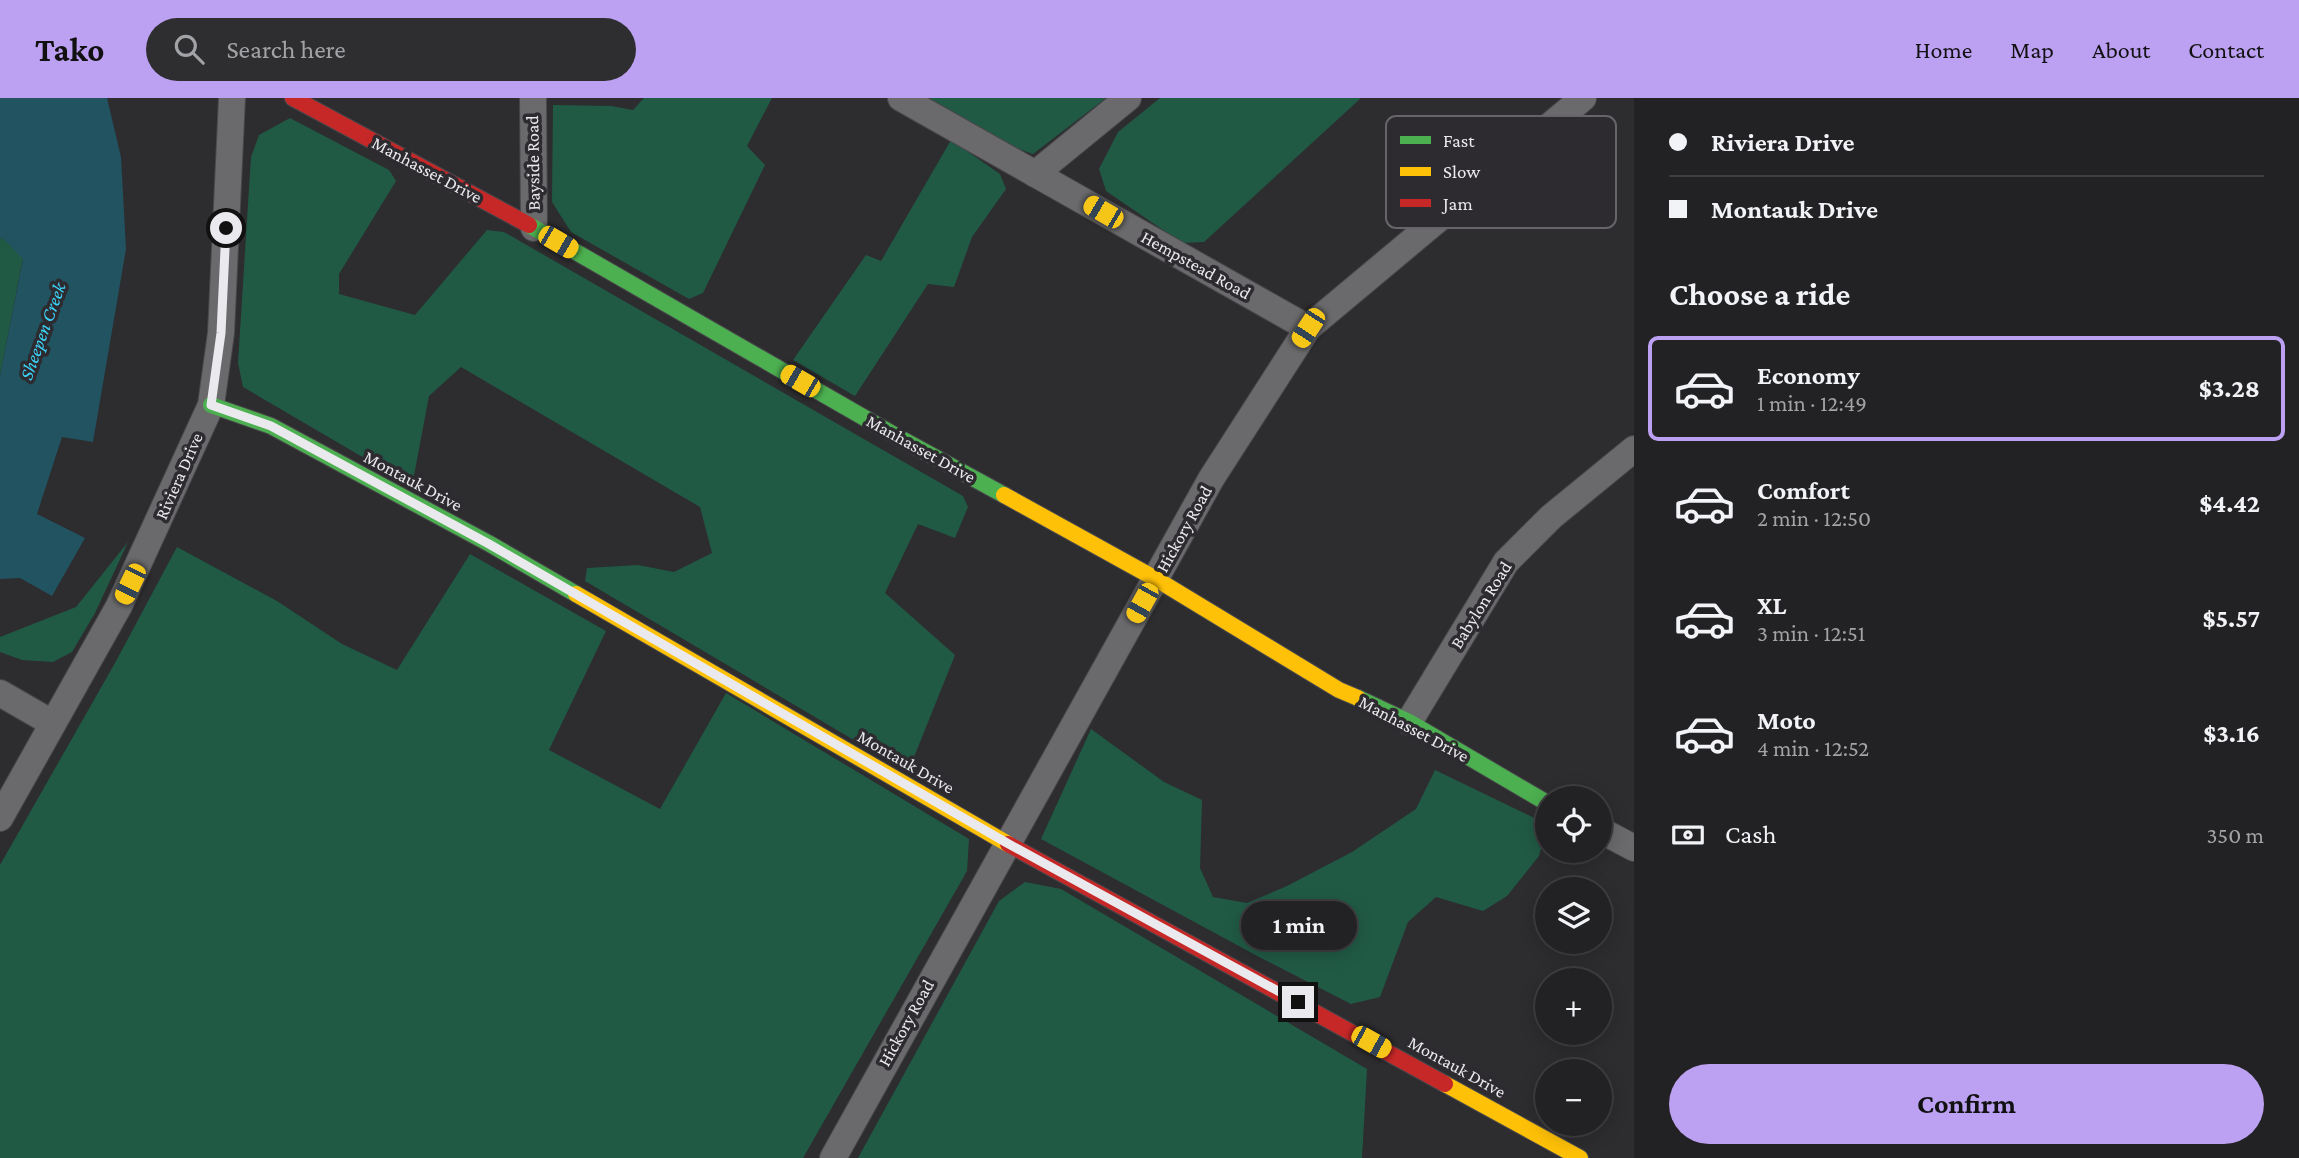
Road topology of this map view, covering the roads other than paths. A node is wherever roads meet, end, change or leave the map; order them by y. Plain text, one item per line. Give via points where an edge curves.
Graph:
1 (232, 98) edge
2 (293, 98) edge
3 (533, 98) edge
4 (901, 98) edge
5 (1128, 98) edge
6 (1583, 98) edge
7 (1561, 116) edge
8 (1035, 174) junction
9 (534, 228) junction
10 (1428, 228) edge
11 (1308, 328) junction
12 (211, 405) junction
13 (1634, 449) edge
14 (1156, 579) junction
15 (0, 693) edge
16 (1409, 722) junction
17 (52, 723) junction
18 (1535, 796) edge
19 (0, 818) edge
20 (1612, 836) edge
21 (1007, 843) junction
22 (1634, 848) edge
23 (832, 1158) edge
24 (1580, 1158) edge

1 - 12 street, Riviera Drive via 221,333
2 - 9 street, Manhasset Drive
3 - 9 street, Bayside Road
4 - 8 street, Hempstead Road
5 - 8 street
6 - 7 street, Hickory Road
8 - 11 street, Hempstead Road
9 - 14 street, Manhasset Drive
10 - 11 street, Hickory Road
11 - 14 street, Hickory Road via 1211,478
12 - 17 street, Riviera Drive via 119,606
12 - 21 street, Montauk Drive via 271,426 477,537
13 - 16 street, Babylon Road via 1551,517 1506,562
14 - 16 street, Manhasset Drive via 1339,690
14 - 21 street, Hickory Road
15 - 17 street
16 - 18 street, Manhasset Drive
17 - 19 street, Riviera Drive
20 - 22 street
21 - 23 street, Hickory Road
21 - 24 street, Montauk Drive

